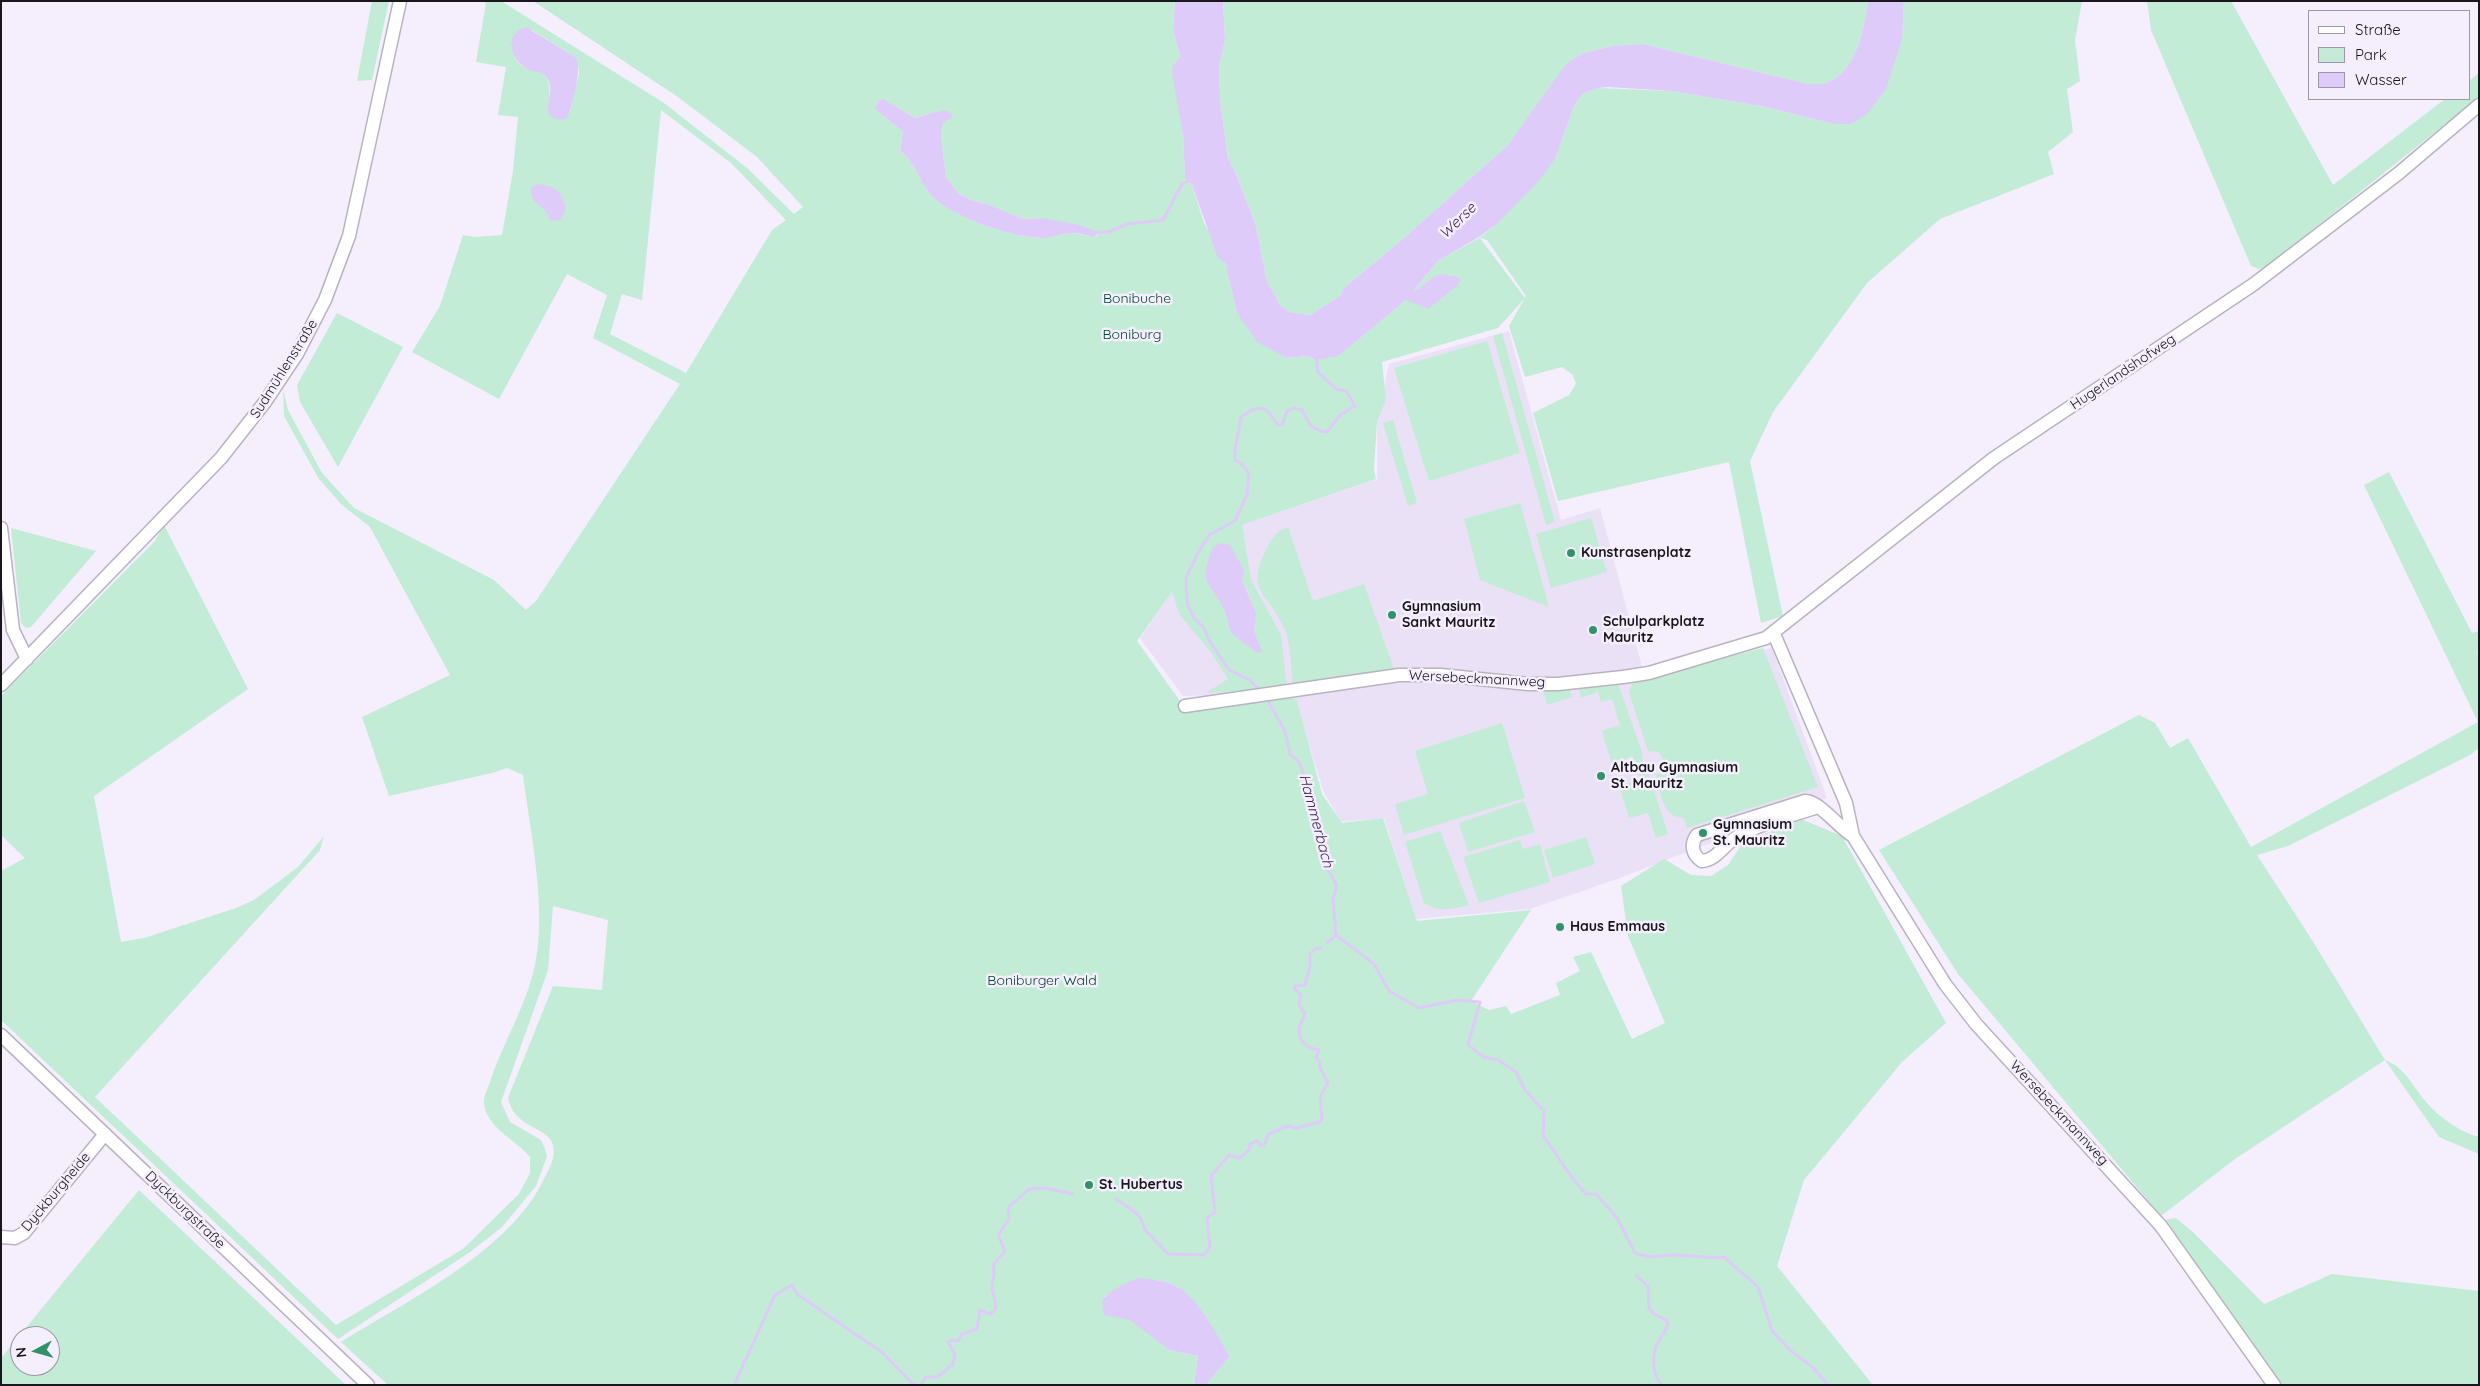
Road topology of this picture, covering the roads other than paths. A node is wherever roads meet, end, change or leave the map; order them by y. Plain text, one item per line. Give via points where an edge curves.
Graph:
1 (400, 1) edge
2 (2479, 105) edge
3 (1, 528) edge
4 (1770, 636) junction
5 (27, 659) junction
6 (1, 685) edge
7 (1185, 706) dead end
8 (1818, 807) junction
9 (1852, 836) junction
10 (1, 1035) edge
11 (105, 1134) junction
12 (1, 1237) edge
13 (368, 1385) edge
14 (2274, 1385) edge

1 - 5 street, Sudmühlenstraße via 349,236 326,300 297,354 221,458
2 - 4 street, Hugerlandshofweg via 2399,173 2254,284 1994,458
3 - 5 street via 13,630
4 - 7 street, Wersebeckmannweg via 1626,677 1528,684 1400,675
4 - 9 street, Wersebeckmannweg via 1846,803
5 - 6 street, Sudmühlenstraße
8 - 8 street via 1810,800 1799,801 1703,833 1694,839 1694,852 1702,860 1710,859 1745,832
8 - 9 street, Wersebeckmannweg
9 - 14 street, Wersebeckmannweg via 1962,1006 2161,1226
10 - 11 street, Dyckburgstraße
11 - 12 street, Dyckburgheide via 24,1233 15,1238
11 - 13 street, Dyckburgstraße

